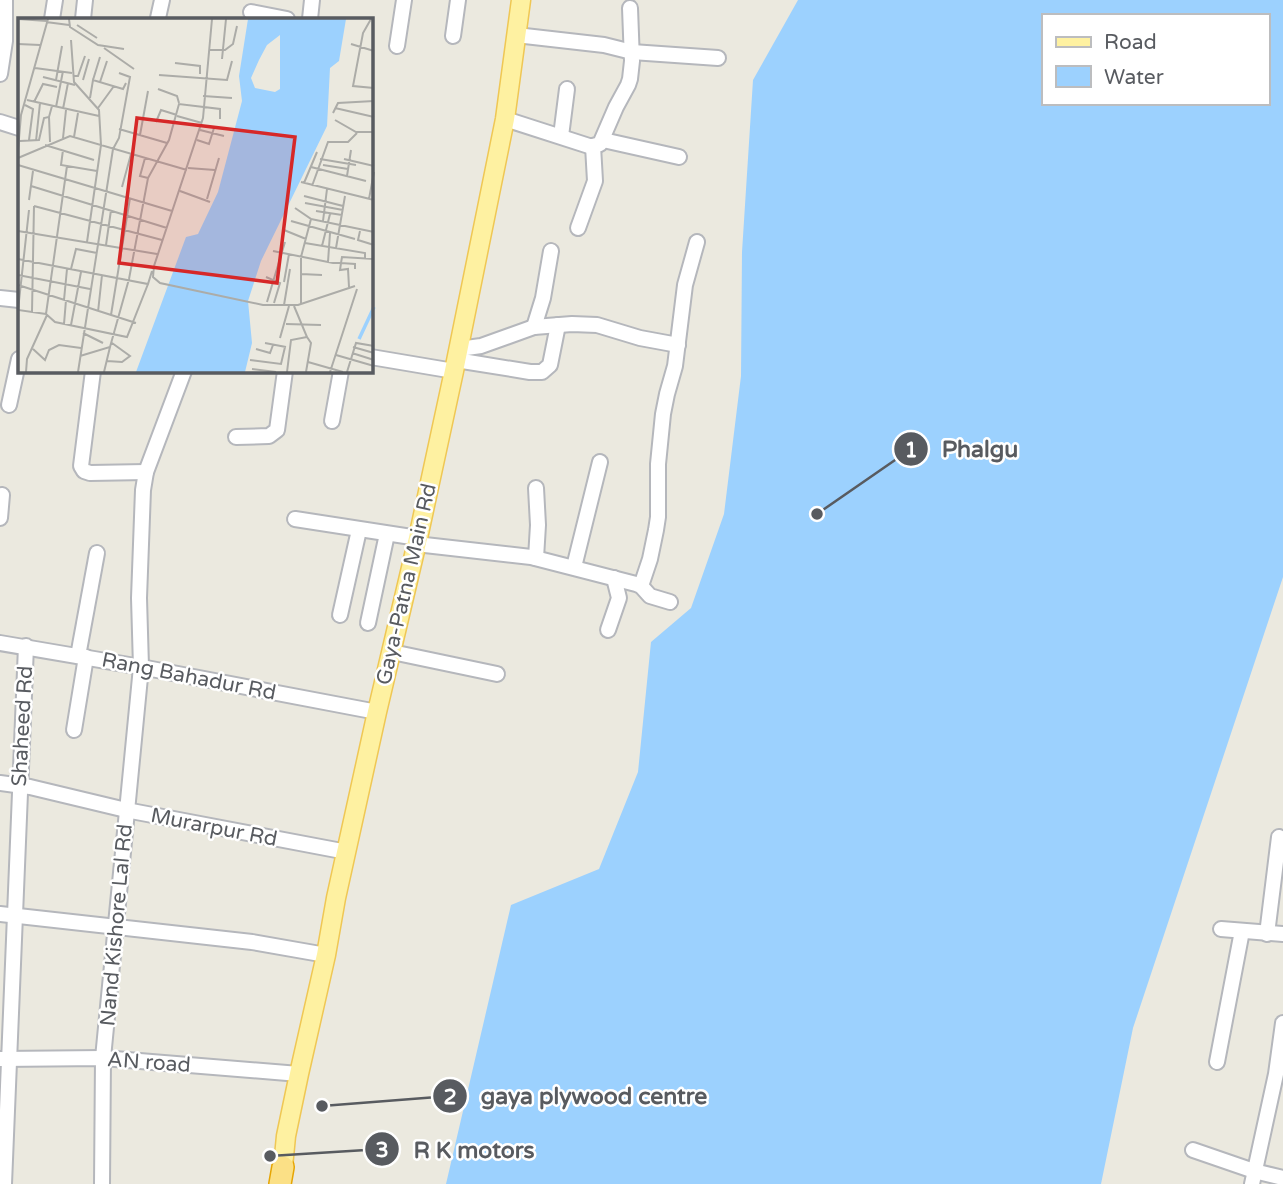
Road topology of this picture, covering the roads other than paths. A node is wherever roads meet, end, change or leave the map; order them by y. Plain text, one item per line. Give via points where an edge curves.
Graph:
1 (5, 0) edge
2 (55, 0) edge
3 (85, 0) edge
4 (162, 0) edge
5 (312, 0) edge
6 (404, 0) edge
7 (458, 0) edge
8 (521, 0) edge
9 (629, 8) dead end
10 (251, 12) dead end
11 (52, 18) edge
12 (83, 18) edge
13 (158, 18) edge
14 (281, 18) edge
15 (310, 18) edge
16 (516, 35) junction
17 (453, 36) dead end
18 (397, 46) dead end
19 (632, 52) junction
20 (1, 58) edge
21 (718, 58) dead end
22 (0, 74) edge
23 (567, 89) dead end
24 (505, 119) junction
25 (0, 122) edge
26 (18, 128) edge
27 (561, 136) junction
28 (598, 143) junction
29 (679, 157) dead end
30 (579, 228) dead end
31 (697, 242) dead end
32 (551, 251) dead end
33 (0, 298) edge
34 (18, 300) edge
35 (558, 325) junction
36 (534, 327) junction
37 (678, 345) junction
38 (373, 357) edge
39 (456, 360) junction
40 (18, 364) edge
41 (93, 373) edge
42 (183, 373) edge
43 (285, 373) edge
44 (341, 373) edge
45 (9, 405) dead end
46 (332, 421) dead end
47 (236, 437) dead end
48 (600, 462) dead end
49 (146, 472) junction
50 (536, 488) dead end
51 (2, 495) dead end
52 (0, 518) edge
53 (295, 519) dead end
54 (359, 530) junction
55 (387, 534) junction
56 (417, 541) junction
57 (97, 553) dead end
58 (536, 558) junction
59 (574, 567) junction
60 (614, 578) junction
61 (640, 586) junction
62 (670, 602) dead end
63 (340, 615) dead end
64 (368, 623) dead end
65 (608, 630) dead end
66 (0, 643) edge
67 (26, 646) junction
68 (392, 652) junction
69 (82, 656) junction
70 (141, 667) junction
71 (497, 674) dead end
72 (377, 712) junction
73 (74, 730) dead end
74 (0, 783) edge
75 (19, 786) junction
76 (127, 810) junction
77 (1279, 837) dead end
78 (347, 852) junction
79 (7, 915) edge
80 (115, 928) junction
81 (1222, 929) dead end
82 (1242, 931) junction
83 (1267, 934) junction
84 (1283, 934) edge
85 (326, 955) junction
86 (1283, 1023) edge
87 (103, 1058) junction
88 (4, 1060) edge
89 (1217, 1062) dead end
90 (299, 1074) junction
91 (1193, 1150) dead end
92 (283, 1178) edge
93 (1253, 1178) edge
94 (1283, 1178) edge
95 (4, 1184) edge
96 (102, 1184) edge

1 - 20 street
2 - 11 street
3 - 12 street
4 - 13 street
5 - 15 street
6 - 18 street
7 - 17 street
8 - 16 main road, Gaya-Patna Main Rd
9 - 19 street
10 - 14 street
16 - 19 street
16 - 24 main road, Gaya-Patna Main Rd
19 - 21 street
19 - 28 street via 628,85
20 - 22 street
23 - 27 street
24 - 27 street
24 - 39 main road, Gaya-Patna Main Rd
25 - 26 street
27 - 28 street
28 - 29 street
28 - 30 street via 594,181
31 - 37 street via 685,285
32 - 36 street
33 - 34 street
35 - 36 street
35 - 37 street via 597,325
35 - 39 street via 550,365 542,372
36 - 39 street
37 - 61 street via 660,445 656,530
38 - 39 street
39 - 56 main road, Gaya-Patna Main Rd
40 - 45 street
41 - 49 street via 83,471
42 - 49 street, Nand Kishore Lal Rd
43 - 47 street via 277,430 270,436
44 - 46 street
48 - 59 street
49 - 70 street, Nand Kishore Lal Rd via 139,598
50 - 58 street
51 - 52 street
53 - 54 street
54 - 55 street
54 - 63 street
55 - 56 street
55 - 64 street
56 - 58 street
56 - 68 main road, Gaya-Patna Main Rd
57 - 69 street
58 - 59 street
59 - 60 street
60 - 61 street
60 - 65 street via 619,598
61 - 62 street via 650,596
66 - 67 street, Rang Bahadur Rd
67 - 69 street, Rang Bahadur Rd
67 - 75 street, Shaheed Rd
68 - 71 street
68 - 72 main road, Gaya-Patna Main Rd
69 - 70 street, Rang Bahadur Rd
69 - 73 street
70 - 72 street, Rang Bahadur Rd
70 - 76 street, Nand Kishore Lal Rd
72 - 78 main road, Gaya-Patna Main Rd
74 - 75 street, Murarpur Rd
75 - 76 street, Murarpur Rd
75 - 79 street, Shaheed Rd
76 - 78 street, Murarpur Rd
76 - 80 street, Nand Kishore Lal Rd
77 - 83 street
78 - 85 main road, Gaya-Patna Main Rd
79 - 80 street
79 - 88 street, Shaheed Rd
80 - 85 street via 252,942
80 - 87 street, Nand Kishore Lal Rd
81 - 82 street
82 - 83 street
82 - 89 street
83 - 84 street
85 - 90 main road, Gaya-Patna Main Rd
86 - 93 street
87 - 88 street, AN road
87 - 90 street, AN road
87 - 96 street, Nand Kishore Lal Rd
88 - 95 street, Shaheed Rd
90 - 92 main road, Gaya-Patna Main Rd
91 - 93 street
93 - 94 street

